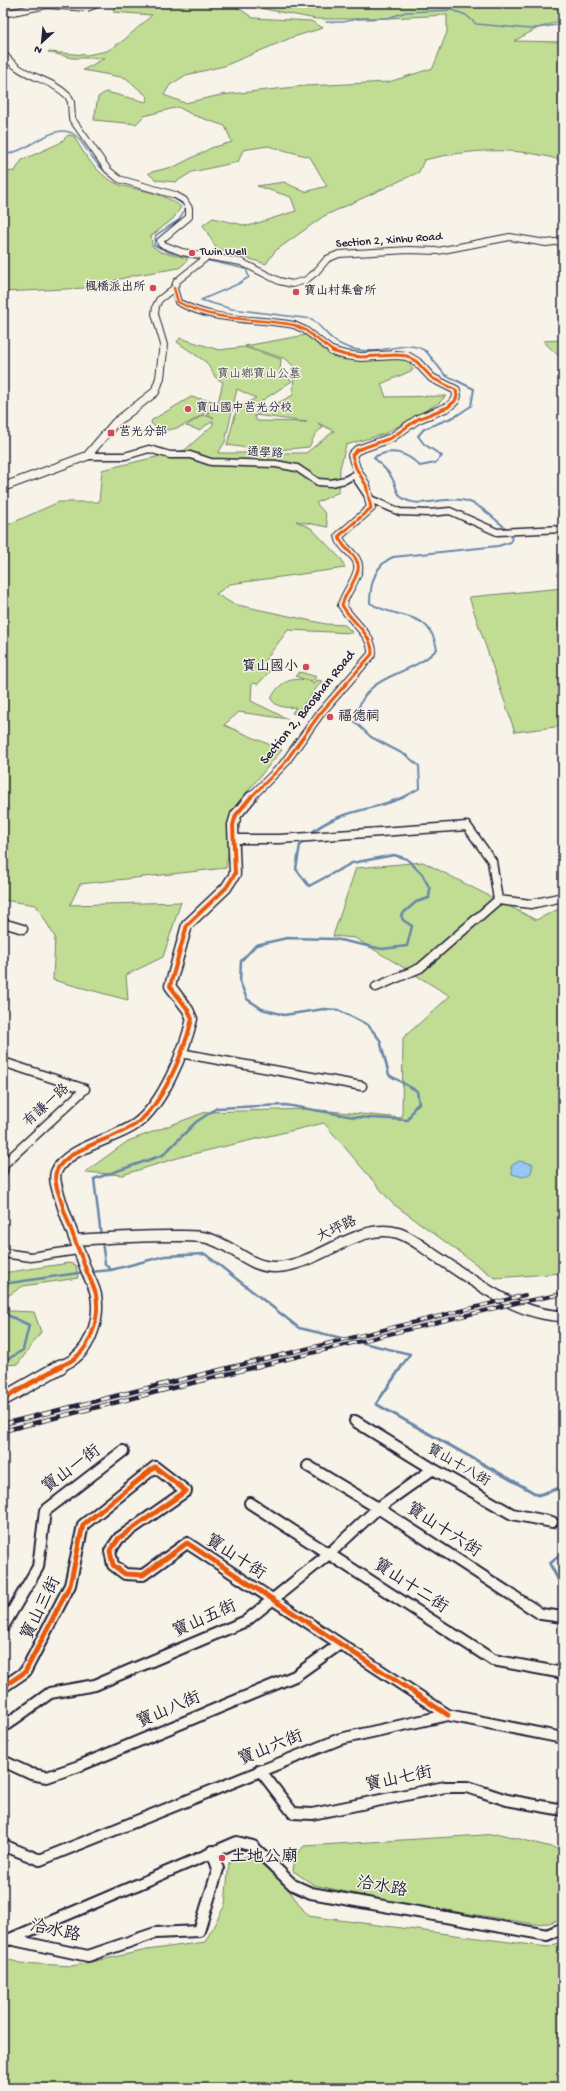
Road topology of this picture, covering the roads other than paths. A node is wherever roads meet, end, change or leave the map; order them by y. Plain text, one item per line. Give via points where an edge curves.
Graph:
1 (100, 3) edge
2 (3, 14) edge
3 (3, 53) edge
4 (563, 242) edge
5 (207, 256) junction
6 (174, 288) junction
7 (88, 456) junction
8 (3, 486) edge
9 (370, 500) junction
10 (563, 529) edge
11 (235, 839) junction
12 (563, 897) edge
13 (498, 900) junction
14 (3, 923) edge
15 (23, 929) dead end
16 (376, 987) dead end
17 (180, 1053) junction
18 (3, 1062) edge
19 (362, 1086) dead end
20 (3, 1171) edge
21 (77, 1245) junction
22 (3, 1253) edge
23 (563, 1316) edge
24 (3, 1399) edge
25 (355, 1421) dead end
26 (123, 1451) dead end
27 (308, 1466) dead end
28 (155, 1467) joint
29 (433, 1469) junction
30 (250, 1503) dead end
31 (378, 1508) junction
32 (552, 1522) dead end
33 (330, 1553) junction
34 (274, 1598) junction
35 (563, 1616) edge
36 (3, 1627) edge
37 (340, 1644) junction
38 (563, 1673) edge
39 (3, 1687) edge
40 (448, 1714) junction
41 (3, 1727) edge
42 (563, 1738) edge
43 (3, 1761) edge
44 (260, 1770) junction
45 (563, 1810) edge
46 (3, 1845) edge
47 (212, 1851) junction
48 (563, 1928) edge
49 (6, 1940) edge

1 - 2 street via 83,8 47,5
3 - 5 street, Section 2, Xinhu Road via 22,71 56,86 67,95 71,100 72,119 96,156 114,176 178,196 189,205 189,217 164,236 161,244 183,253
4 - 5 street, Section 2, Xinhu Road via 546,244 510,237 438,251 402,250 339,254 329,256 312,278 297,284 281,281 251,266
5 - 6 street via 183,275
6 - 7 street via 159,300 156,306 155,314 164,345 160,378 155,392 115,423
6 - 9 street via 178,302 191,309 238,319 295,325 336,352 364,357 407,356 417,360 430,376 456,390 455,402 448,407 418,419 391,438 353,453 352,460 366,485
7 - 8 street
7 - 9 street, 通學路 via 125,456 149,449 211,462 276,464 297,468 318,482 331,483 354,475
9 - 10 street via 400,512 450,511 497,532
9 - 11 street, Section 2, Baoshan Road via 371,508 339,536 339,540 357,560 359,566 342,605 350,620 372,641 372,654 319,715 283,766 236,815 233,825
11 - 13 street via 280,839 467,826 492,861
11 - 17 street, Section 2, Baoshan Road via 235,874 226,888 187,925 170,983 173,993 187,1006 192,1019
12 - 13 street via 549,902 515,904
13 - 16 street via 420,968
14 - 15 street
17 - 19 street
17 - 21 street, Section 2, Baoshan Road via 163,1090 143,1118 131,1127 73,1155 62,1163 56,1172 57,1185
18 - 20 street, 有謙一路 via 85,1089 4,1164
21 - 22 street via 29,1258
21 - 23 street, 大坪路 via 110,1237 198,1236 223,1244 254,1264 269,1267 287,1265 317,1256 366,1232 387,1231 414,1241 522,1308 547,1317
21 - 24 street, Section 2, Baoshan Road via 96,1295 96,1318 90,1338 76,1358
25 - 29 street, 寶山十八街
26 - 36 street, 寶山一街 via 45,1511 38,1567
27 - 31 street, 寶山十六街
28 - 34 street, 寶山十街 via 186,1491 119,1538 110,1551 113,1566 125,1574 143,1575 187,1543
28 - 39 street, 寶山三街 via 83,1525 70,1584 25,1672
29 - 31 street, 寶山五街
29 - 32 street, 寶山十八街 via 512,1514
30 - 33 street, 寶山十二街
31 - 33 street, 寶山五街
31 - 35 street, 寶山十六街 via 541,1614
33 - 34 street, 寶山五街
33 - 38 street, 寶山十二街 via 493,1660
34 - 37 street, 寶山十街
34 - 41 street, 寶山五街 via 246,1621 95,1684 50,1693
37 - 40 street, 寶山十街
37 - 43 street, 寶山八街 via 295,1676 79,1766 47,1777 31,1774
40 - 42 street, 寶山六街
40 - 44 street, 寶山六街 via 340,1739
44 - 45 street, 寶山七街 via 293,1813 312,1814 445,1787 468,1787 507,1800
44 - 46 street, 寶山六街 via 40,1860
47 - 48 street, 洽水路 via 243,1842 258,1850 294,1885 311,1893 547,1935
47 - 49 street, 洽水路
47 - 49 street, 洽水路 via 218,1869 199,1931 155,1933 88,1956

